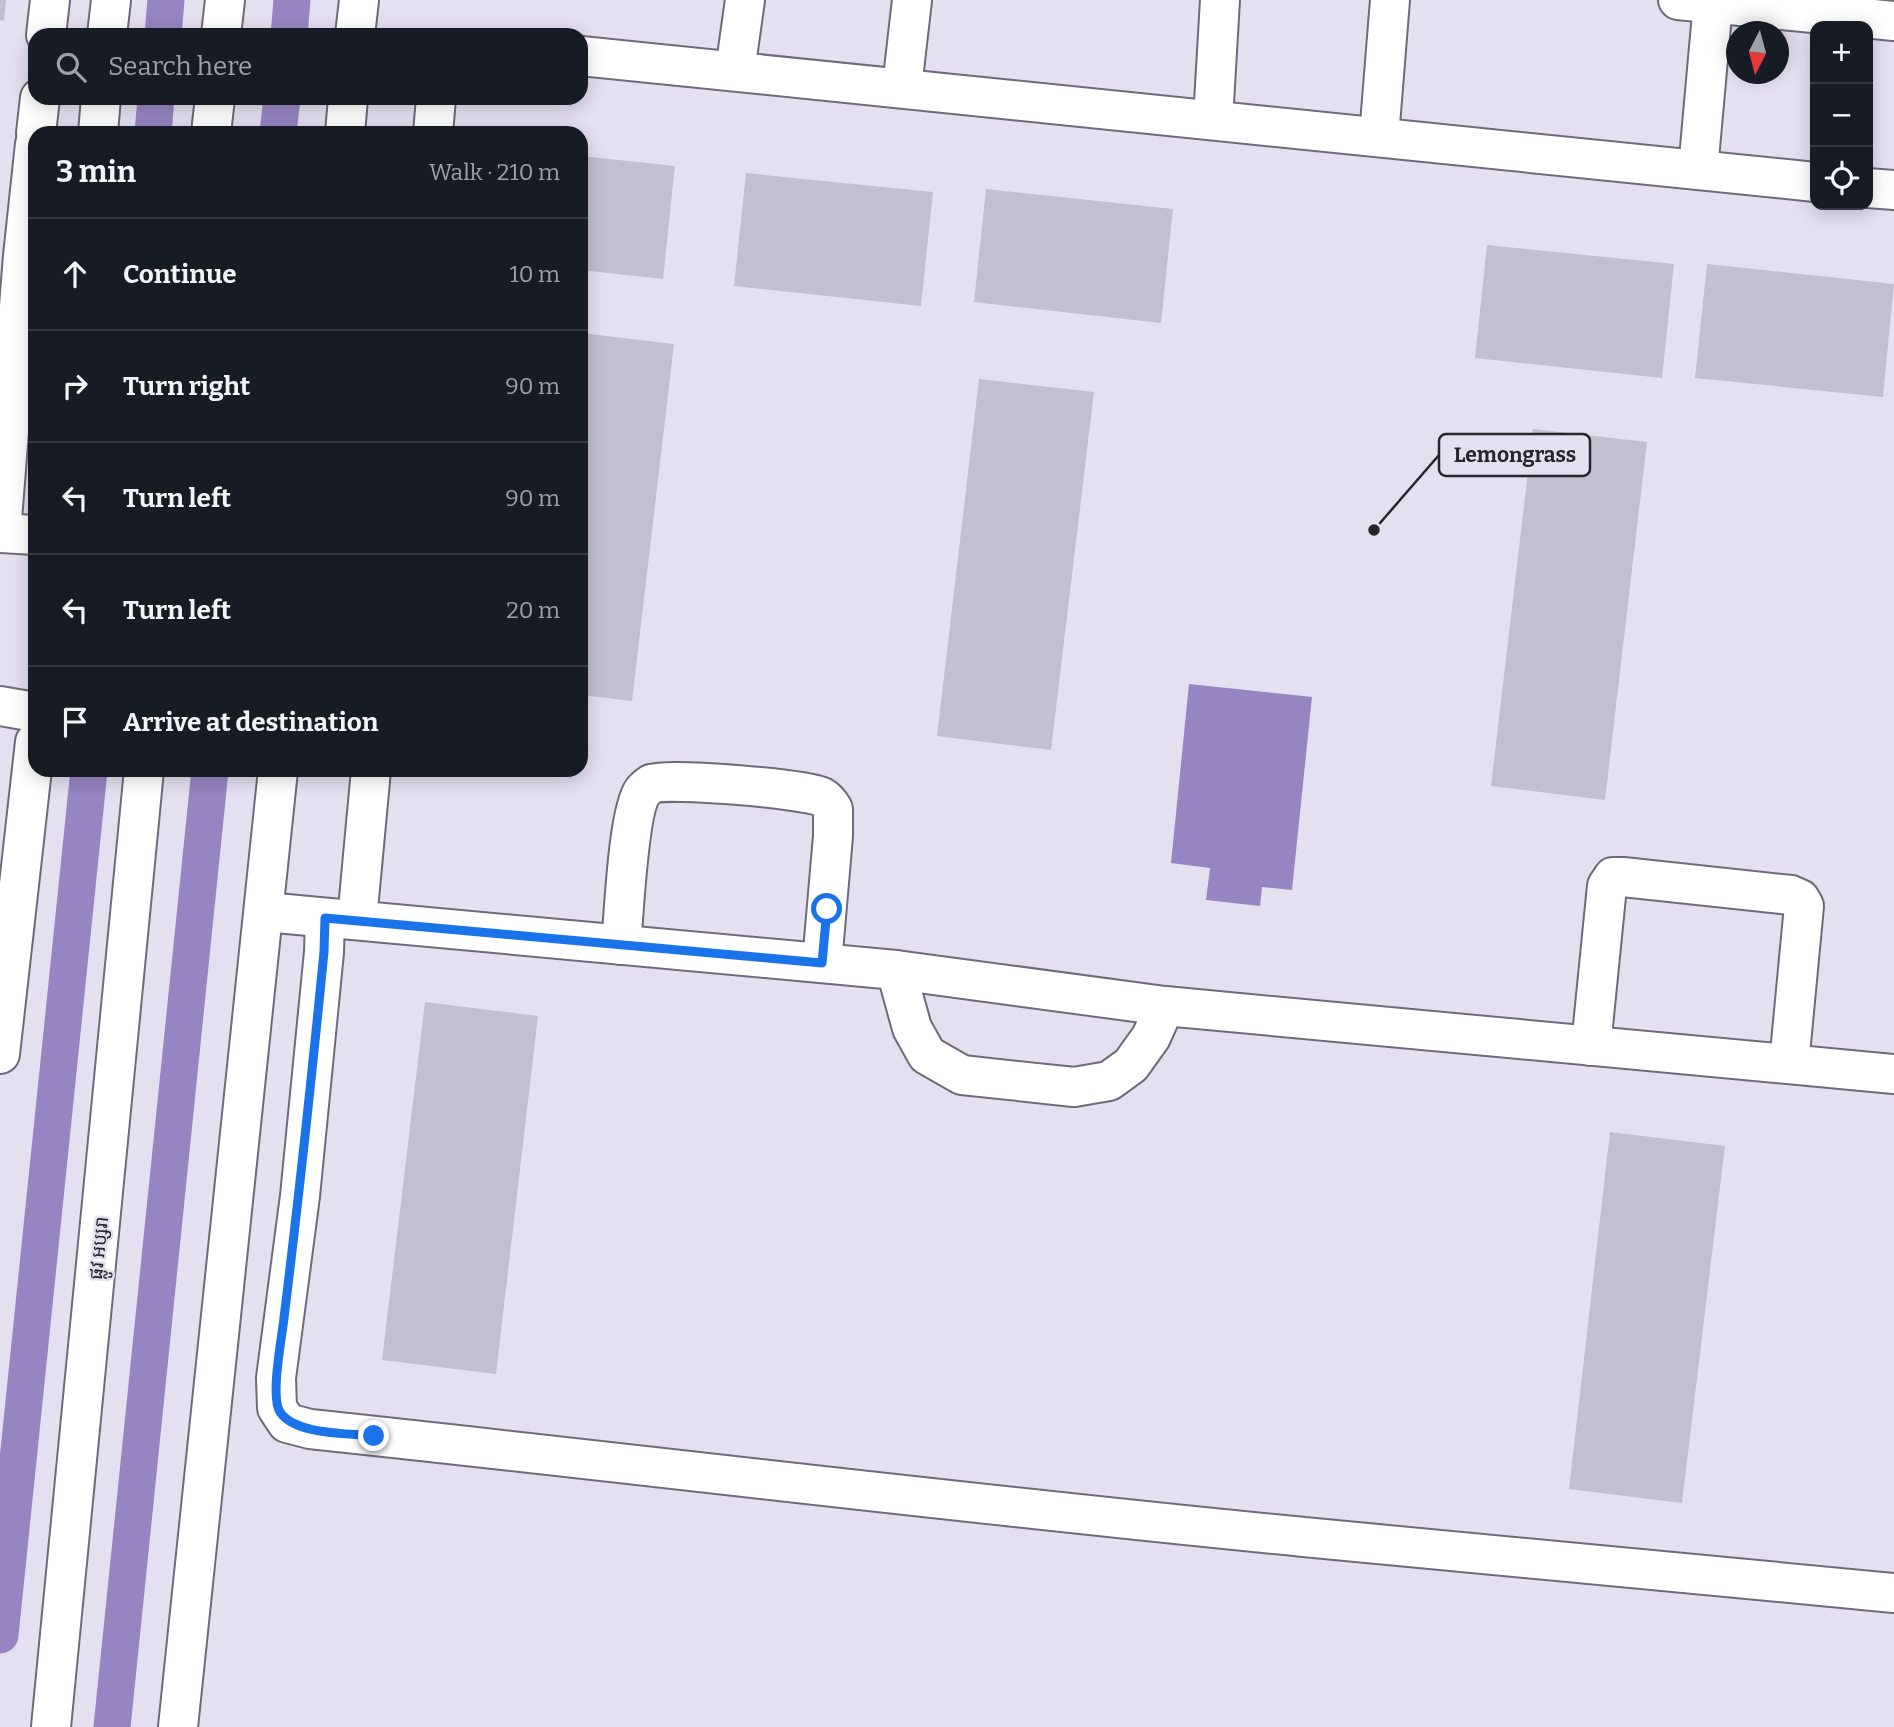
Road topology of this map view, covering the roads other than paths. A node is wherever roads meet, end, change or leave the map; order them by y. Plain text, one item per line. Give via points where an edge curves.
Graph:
1 (50, 0) edge
2 (111, 0) edge
3 (225, 0) edge
4 (359, 0) edge
5 (745, 0) edge
6 (912, 0) edge
7 (1220, 0) edge
8 (1390, 0) edge
9 (1696, 2) edge
10 (1894, 21) edge
11 (48, 28) edge
12 (108, 28) edge
13 (223, 28) edge
14 (356, 28) edge
15 (588, 57) edge
16 (735, 71) junction
17 (902, 87) junction
18 (39, 105) edge
19 (100, 105) edge
20 (214, 105) edge
21 (347, 105) edge
22 (435, 105) edge
23 (1213, 120) junction
24 (37, 126) edge
25 (99, 126) edge
26 (212, 126) edge
27 (346, 126) edge
28 (434, 126) edge
29 (1379, 137) junction
30 (1698, 170) junction
31 (28, 177) edge
32 (1810, 181) edge
33 (1873, 188) edge
34 (1894, 190) edge
35 (12, 254) edge
36 (12, 533) edge
37 (0, 706) edge
38 (28, 711) edge
39 (30, 777) edge
40 (143, 777) edge
41 (277, 777) edge
42 (370, 777) edge
43 (265, 912) junction
44 (341, 919) junction
45 (7, 936) edge
46 (621, 945) junction
47 (822, 963) junction
48 (896, 970) junction
49 (1165, 1006) junction
50 (1591, 1046) junction
51 (0, 1054) edge
52 (1789, 1064) junction
53 (1894, 1074) edge
54 (1894, 1593) edge
55 (51, 1727) edge
56 (178, 1727) edge

1 - 11 street
2 - 12 street
3 - 13 street
4 - 14 street
5 - 16 street
6 - 17 street
7 - 23 street
8 - 29 street
9 - 10 street
9 - 30 street
15 - 16 street
16 - 17 street
17 - 23 street
18 - 24 street
19 - 25 street
20 - 26 street
21 - 27 street
22 - 28 street
23 - 29 street
29 - 30 street
30 - 32 street
31 - 35 street
33 - 34 street
35 - 36 street
37 - 38 street
39 - 45 street
40 - 55 street, ផ្លូវ អប្សរា
41 - 43 street
42 - 44 street
43 - 44 street
43 - 56 street
44 - 46 street
44 - 54 street via 324,952 276,1378 277,1408 287,1423 951,1499
45 - 51 street
46 - 47 street
46 - 47 street via 632,833 642,792 650,784 782,790 821,797 833,809
47 - 48 street
48 - 49 street
48 - 49 street via 912,1028 927,1055 962,1075 1074,1087 1109,1081 1131,1065
49 - 50 street
50 - 52 street
50 - 52 street via 1606,886 1613,877 1623,877 1800,899 1804,906
52 - 53 street

